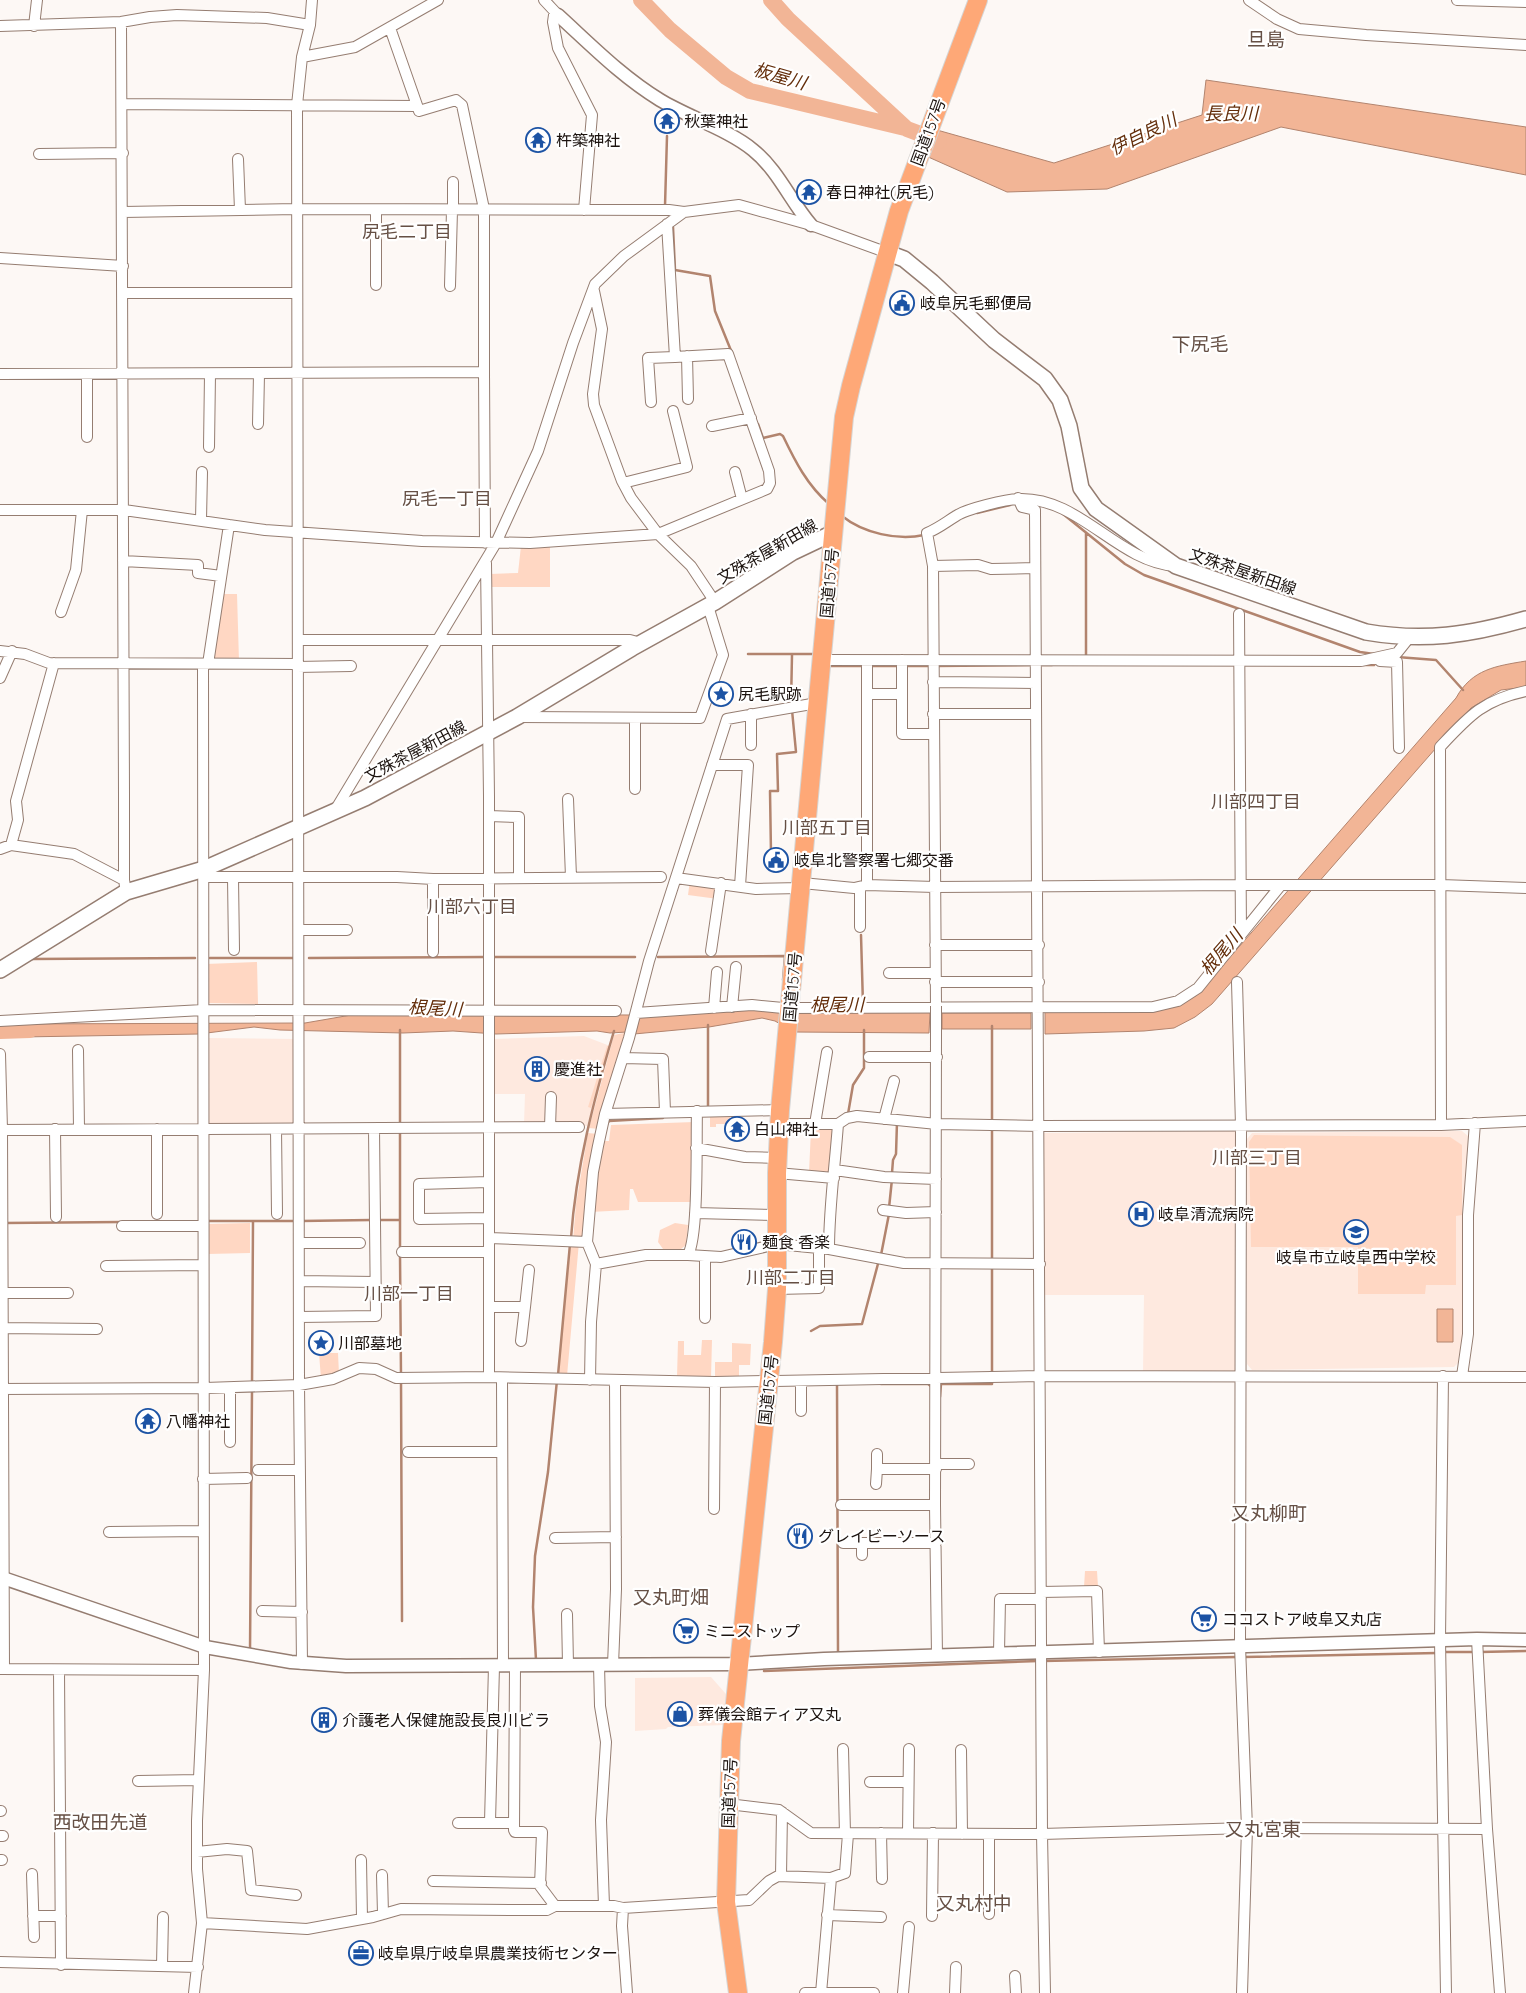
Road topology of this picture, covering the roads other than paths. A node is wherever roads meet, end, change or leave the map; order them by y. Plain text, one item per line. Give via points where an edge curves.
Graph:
1 (37, 0) edge
2 (312, 0) edge
3 (438, 0) edge
4 (536, 0) edge
5 (544, 0) edge
6 (978, 0) edge
7 (1249, 0) edge
8 (1457, 0) edge
9 (1473, 0) edge
10 (1526, 2) edge
11 (556, 15) junction
12 (121, 22) junction
13 (310, 25) junction
14 (0, 26) edge
15 (34, 26) junction
16 (390, 28) junction
17 (1526, 45) edge
18 (302, 56) junction
19 (123, 104) junction
20 (297, 106) junction
21 (417, 106) junction
22 (123, 153) junction
23 (39, 154) dead end
24 (238, 159) dead end
25 (453, 182) dead end
26 (297, 209) junction
27 (240, 210) junction
28 (376, 210) junction
29 (452, 210) junction
30 (484, 210) junction
31 (584, 210) junction
32 (124, 212) junction
33 (684, 212) junction
34 (667, 224) junction
35 (812, 225) junction
36 (889, 249) junction
37 (0, 258) edge
38 (124, 266) junction
39 (376, 285) dead end
40 (450, 286) dead end
41 (594, 292) junction
42 (123, 293) junction
43 (297, 293) junction
44 (687, 356) junction
45 (675, 357) junction
46 (484, 372) junction
47 (0, 374) edge
48 (87, 374) junction
49 (124, 374) junction
50 (210, 374) junction
51 (259, 374) junction
52 (296, 374) junction
53 (688, 399) dead end
54 (651, 402) dead end
55 (672, 411) dead end
56 (751, 418) junction
57 (258, 424) dead end
58 (712, 426) dead end
59 (87, 437) dead end
60 (209, 447) dead end
61 (202, 472) dead end
62 (735, 472) dead end
63 (623, 483) junction
64 (1018, 498) junction
65 (742, 499) junction
66 (0, 510) edge
67 (82, 510) junction
68 (124, 510) junction
69 (201, 520) junction
70 (229, 525) junction
71 (297, 532) junction
72 (833, 532) junction
73 (658, 534) junction
74 (485, 543) junction
75 (496, 543) junction
76 (124, 561) junction
77 (486, 563) junction
78 (933, 566) junction
79 (1176, 566) junction
80 (1035, 568) junction
81 (221, 576) junction
82 (711, 604) junction
83 (61, 612) dead end
84 (1238, 614) dead end
85 (1526, 619) edge
86 (1409, 638) junction
87 (299, 640) junction
88 (439, 640) junction
89 (487, 641) junction
90 (641, 643) junction
91 (0, 650) edge
92 (12, 651) junction
93 (823, 657) junction
94 (902, 660) junction
95 (1239, 660) junction
96 (1361, 660) junction
97 (867, 661) junction
98 (933, 661) junction
99 (1036, 661) junction
100 (54, 663) junction
101 (124, 664) junction
102 (206, 664) junction
103 (297, 665) junction
104 (351, 666) dead end
105 (0, 678) edge
106 (933, 682) junction
107 (1036, 683) junction
108 (1526, 691) edge
109 (867, 694) junction
110 (902, 694) junction
111 (817, 703) junction
112 (751, 714) junction
113 (933, 714) junction
114 (1036, 714) junction
115 (517, 717) junction
116 (635, 718) junction
117 (488, 732) junction
118 (933, 734) junction
119 (751, 744) dead end
120 (1399, 748) dead end
121 (712, 765) junction
122 (635, 789) dead end
123 (568, 799) dead end
124 (334, 812) junction
125 (489, 816) junction
126 (298, 828) junction
127 (11, 845) junction
128 (0, 848) edge
129 (203, 873) junction
130 (571, 877) junction
131 (661, 877) dead end
132 (233, 878) junction
133 (298, 878) junction
134 (489, 878) junction
135 (519, 878) junction
136 (676, 878) junction
137 (433, 879) junction
138 (721, 883) junction
139 (1038, 885) junction
140 (1240, 885) junction
141 (1284, 885) junction
142 (1441, 885) junction
143 (125, 886) junction
144 (740, 886) junction
145 (801, 886) junction
146 (864, 886) junction
147 (935, 887) junction
148 (1526, 888) edge
149 (860, 927) dead end
150 (299, 930) junction
151 (347, 930) dead end
152 (1241, 935) junction
153 (935, 945) junction
154 (1039, 945) junction
155 (234, 950) dead end
156 (711, 951) dead end
157 (433, 952) dead end
158 (736, 966) dead end
159 (0, 970) edge
160 (717, 972) dead end
161 (889, 973) dead end
162 (935, 978) junction
163 (1039, 982) junction
164 (1238, 982) dead end
165 (732, 1007) junction
166 (714, 1008) junction
167 (300, 1010) junction
168 (1039, 1010) junction
169 (616, 1011) dead end
170 (489, 1012) junction
171 (636, 1013) junction
172 (203, 1015) junction
173 (789, 1016) junction
174 (0, 1021) edge
175 (78, 1050) dead end
176 (827, 1052) dead end
177 (0, 1054) edge
178 (869, 1057) dead end
179 (937, 1057) junction
180 (623, 1058) junction
181 (894, 1081) dead end
182 (551, 1097) dead end
183 (697, 1111) junction
184 (665, 1112) junction
185 (605, 1114) junction
186 (780, 1117) junction
187 (884, 1119) junction
188 (1526, 1121) edge
189 (1475, 1123) junction
190 (815, 1124) junction
191 (838, 1124) junction
192 (937, 1124) junction
193 (1241, 1125) junction
194 (1441, 1125) junction
195 (1040, 1126) junction
196 (550, 1127) junction
197 (374, 1128) junction
198 (490, 1128) junction
199 (579, 1128) dead end
200 (55, 1129) junction
201 (79, 1129) junction
202 (157, 1129) junction
203 (276, 1129) junction
204 (299, 1129) junction
205 (1, 1130) edge
206 (204, 1130) junction
207 (696, 1148) junction
208 (777, 1166) junction
209 (834, 1174) junction
210 (936, 1179) junction
211 (489, 1182) junction
212 (883, 1210) dead end
213 (936, 1212) junction
214 (694, 1213) junction
215 (157, 1214) dead end
216 (277, 1214) dead end
217 (777, 1214) junction
218 (56, 1217) dead end
219 (489, 1218) junction
220 (122, 1226) dead end
221 (204, 1226) junction
222 (489, 1238) junction
223 (300, 1242) junction
224 (587, 1242) junction
225 (360, 1243) dead end
226 (777, 1244) junction
227 (824, 1249) junction
228 (402, 1252) dead end
229 (489, 1252) junction
230 (688, 1255) junction
231 (705, 1257) junction
232 (596, 1264) junction
233 (936, 1264) junction
234 (1040, 1264) junction
235 (203, 1265) junction
236 (106, 1266) dead end
237 (529, 1270) dead end
238 (300, 1281) junction
239 (375, 1282) junction
240 (777, 1289) junction
241 (2, 1293) junction
242 (68, 1293) dead end
243 (489, 1307) junction
244 (525, 1307) junction
245 (1, 1315) edge
246 (299, 1317) junction
247 (705, 1318) dead end
248 (2, 1328) junction
249 (97, 1329) dead end
250 (521, 1341) dead end
251 (1, 1348) edge
252 (1040, 1376) junction
253 (1443, 1376) junction
254 (1462, 1376) junction
255 (489, 1377) junction
256 (937, 1377) junction
257 (1526, 1377) edge
258 (502, 1378) junction
259 (1241, 1378) junction
260 (590, 1380) junction
261 (615, 1380) junction
262 (770, 1380) junction
263 (801, 1381) junction
264 (715, 1382) junction
265 (299, 1385) junction
266 (205, 1388) junction
267 (230, 1388) junction
268 (1, 1389) edge
269 (801, 1411) dead end
270 (230, 1442) dead end
271 (408, 1452) dead end
272 (501, 1452) junction
273 (877, 1454) dead end
274 (969, 1464) dead end
275 (936, 1466) junction
276 (877, 1468) junction
277 (258, 1470) dead end
278 (300, 1470) junction
279 (248, 1478) dead end
280 (203, 1479) junction
281 (876, 1484) dead end
282 (841, 1505) dead end
283 (935, 1505) junction
284 (714, 1509) dead end
285 (204, 1531) junction
286 (110, 1532) dead end
287 (616, 1537) junction
288 (555, 1538) dead end
289 (844, 1543) dead end
290 (862, 1543) junction
291 (936, 1543) junction
292 (862, 1555) dead end
293 (1, 1577) edge
294 (1041, 1595) junction
295 (262, 1611) dead end
296 (302, 1612) junction
297 (567, 1614) dead end
298 (1477, 1639) junction
299 (1440, 1640) junction
300 (1526, 1640) edge
301 (205, 1646) junction
302 (1240, 1646) junction
303 (1040, 1652) junction
304 (1099, 1652) junction
305 (999, 1653) junction
306 (937, 1656) junction
307 (302, 1664) junction
308 (738, 1664) junction
309 (599, 1665) junction
310 (614, 1665) junction
311 (504, 1666) junction
312 (568, 1666) junction
313 (2, 1669) edge
314 (59, 1670) junction
315 (204, 1670) junction
316 (844, 1749) dead end
317 (909, 1749) dead end
318 (961, 1750) dead end
319 (199, 1780) junction
320 (138, 1781) dead end
321 (870, 1782) dead end
322 (908, 1782) junction
323 (728, 1804) junction
324 (782, 1812) junction
325 (490, 1822) junction
326 (458, 1823) dead end
327 (514, 1823) junction
328 (1247, 1828) junction
329 (1444, 1828) junction
330 (1487, 1829) junction
331 (881, 1833) junction
332 (908, 1833) junction
333 (933, 1833) junction
334 (846, 1834) junction
335 (962, 1834) junction
336 (989, 1834) junction
337 (1042, 1834) junction
338 (197, 1852) junction
339 (361, 1860) dead end
340 (32, 1874) dead end
341 (382, 1875) dead end
342 (781, 1876) junction
343 (831, 1878) junction
344 (882, 1880) dead end
345 (433, 1881) dead end
346 (540, 1882) junction
347 (296, 1895) dead end
348 (726, 1902) junction
349 (555, 1906) junction
350 (604, 1906) junction
351 (623, 1908) junction
352 (383, 1914) junction
353 (989, 1914) dead end
354 (827, 1915) junction
355 (33, 1916) junction
356 (61, 1916) junction
357 (932, 1916) dead end
358 (163, 1917) dead end
359 (881, 1917) dead end
360 (362, 1919) junction
361 (202, 1924) junction
362 (909, 1927) dead end
363 (34, 1937) dead end
364 (0, 1962) edge
365 (61, 1964) junction
366 (162, 1965) junction
367 (198, 1967) junction
368 (956, 1967) dead end
369 (1015, 1976) dead end
370 (820, 1992) edge
371 (194, 1993) edge
372 (627, 1993) edge
373 (738, 1993) edge
374 (805, 1993) edge
375 (874, 1993) edge
376 (903, 1993) edge
377 (955, 1993) edge
378 (1016, 1993) edge
379 (1045, 1993) edge
380 (1242, 1993) edge
381 (1446, 1993) edge
382 (1500, 1993) edge

1 - 15 street
2 - 13 street
3 - 16 street
4 - 11 street
5 - 11 street
6 - 36 highway, 国道157号 via 899,211
7 - 17 street via 1299,29
8 - 9 street
9 - 10 street
11 - 31 street via 553,22 558,48 592,116
11 - 35 street via 601,57 647,91 754,151
12 - 13 street via 150,17 205,16 267,18
12 - 15 street
12 - 19 street
13 - 18 street
14 - 15 street
16 - 18 street via 355,47
16 - 21 street
18 - 20 street
19 - 20 street
19 - 22 street
20 - 21 street
20 - 26 street
21 - 30 street via 419,111 456,100 462,105
22 - 23 street
22 - 32 street
24 - 27 street
25 - 29 street
26 - 27 street
26 - 28 street
26 - 43 street
27 - 32 street
28 - 29 street
28 - 39 street
29 - 30 street
29 - 40 street
30 - 31 street
30 - 46 street
31 - 33 street
32 - 38 street
33 - 34 street
33 - 35 street via 739,205
34 - 41 street via 624,256 595,284
34 - 45 street
35 - 36 street
36 - 72 highway, 国道157号 via 850,386
36 - 79 main road, 文殊茶屋新田線 via 932,282 994,340 1045,379 1060,400 1069,426 1081,488 1090,501 1118,526
37 - 38 street
38 - 42 street
41 - 63 street via 602,329 594,404
41 - 75 street via 573,342 538,451
42 - 43 street
42 - 49 street
43 - 52 street
44 - 45 street
44 - 53 street
44 - 56 street via 728,354
45 - 54 street via 648,358
46 - 52 street
46 - 74 street
47 - 48 street
48 - 49 street
48 - 59 street
49 - 50 street
49 - 68 street
50 - 51 street
50 - 60 street
51 - 52 street
51 - 57 street
52 - 71 street
55 - 63 street via 687,467
56 - 58 street
56 - 65 street via 770,471 770,484
61 - 69 street
62 - 65 street
63 - 73 street
64 - 78 street via 972,509 927,532
64 - 79 street via 1053,504 1083,519 1133,554 1159,565
64 - 80 street via 1022,507 1035,510
65 - 73 street
66 - 67 street
67 - 68 street
67 - 83 street via 76,570
68 - 69 street
68 - 76 street
69 - 70 street
70 - 71 street
70 - 81 street
71 - 74 street
71 - 87 street
72 - 82 main road, 文殊茶屋新田線 via 793,552
72 - 93 highway, 国道157号
73 - 75 street
73 - 82 street via 691,566
74 - 75 street
75 - 77 street
76 - 81 street via 198,565 198,573
76 - 101 street
77 - 88 street
77 - 89 street
78 - 80 street
78 - 98 street
79 - 86 main road, 文殊茶屋新田線 via 1366,632
80 - 99 street
81 - 102 street
82 - 90 main road, 文殊茶屋新田線
82 - 116 street via 723,655 700,718
84 - 95 street
85 - 86 main road, 文殊茶屋新田線 via 1469,634
86 - 96 street via 1397,653
87 - 88 street
87 - 103 street
88 - 89 street
88 - 124 street
89 - 90 street via 630,640
89 - 117 street
90 - 115 main road, 文殊茶屋新田線
91 - 92 street
92 - 100 street
92 - 105 street
93 - 97 street
93 - 111 highway, 国道157号
94 - 97 street
94 - 98 street
94 - 110 street
95 - 96 street
95 - 99 street
95 - 140 street
96 - 120 street via 1397,662
97 - 109 street
98 - 99 street
98 - 106 street
99 - 107 street
100 - 101 street
100 - 127 street via 16,801 18,820
101 - 102 street
101 - 143 street
102 - 103 street
102 - 129 street
103 - 104 street
103 - 126 street
106 - 107 street
106 - 113 street
107 - 114 street
108 - 142 street via 1503,696 1475,711 1440,747
109 - 110 street
109 - 146 street
110 - 118 street via 902,734
111 - 112 street
111 - 145 highway, 国道157号
112 - 119 street
112 - 121 street via 727,718
113 - 114 street
113 - 118 street
114 - 139 street
115 - 116 street
115 - 117 main road, 文殊茶屋新田線
116 - 122 street
117 - 124 main road, 文殊茶屋新田線
117 - 125 street
118 - 147 street
121 - 136 street
121 - 144 street via 748,765
123 - 130 street
124 - 126 main road, 文殊茶屋新田線
125 - 134 street
125 - 135 street via 519,816
126 - 129 main road, 文殊茶屋新田線
126 - 133 street
127 - 128 street
127 - 143 street via 74,854
129 - 132 street
129 - 143 main road, 文殊茶屋新田線
129 - 172 street
130 - 131 street
130 - 135 street
132 - 133 street
132 - 155 street
133 - 137 street
133 - 150 street
134 - 135 street
134 - 137 street
134 - 170 street
136 - 138 street
136 - 171 street
137 - 157 street
138 - 144 street
138 - 156 street
139 - 140 street
139 - 147 street
139 - 154 street
140 - 141 street
140 - 152 street
141 - 142 street
141 - 152 street
142 - 148 street
142 - 194 street
143 - 159 main road, 文殊茶屋新田線
144 - 145 street via 756,889
145 - 146 street
145 - 173 highway, 国道157号
146 - 147 street
146 - 149 street
147 - 153 street
150 - 151 street
150 - 167 street
152 - 168 street via 1198,988 1178,1001 1153,1008
153 - 154 street
153 - 162 street
154 - 163 street
158 - 165 street
160 - 166 street
161 - 162 street
162 - 163 street
162 - 179 street, bridge
163 - 168 street
164 - 193 street
165 - 166 street
165 - 173 street via 762,1005
166 - 171 street
167 - 170 street
167 - 172 street
167 - 204 street
168 - 173 street via 863,1008
168 - 195 street
169 - 170 street
170 - 198 street
171 - 180 street
172 - 174 street
172 - 206 street
173 - 186 highway, 国道157号
175 - 201 street
176 - 190 street
177 - 205 street
178 - 179 street
179 - 192 street
180 - 184 street via 663,1059
180 - 185 street
181 - 187 street
182 - 196 street
183 - 184 street
183 - 186 street
183 - 207 street
184 - 185 street
185 - 224 street via 593,1172
186 - 190 street
186 - 208 highway, 国道157号
187 - 191 street via 857,1116
187 - 192 street
188 - 189 street
189 - 194 street
189 - 254 street via 1468,1208 1468,1334
190 - 191 street
191 - 209 street
192 - 195 street
192 - 210 street
193 - 194 street
193 - 195 street
193 - 259 street
195 - 234 street
196 - 198 street
196 - 199 street
197 - 198 street
197 - 204 street
197 - 239 street
198 - 211 street
200 - 201 street
200 - 205 street
200 - 218 street
201 - 202 street
202 - 206 street
202 - 215 street
203 - 204 street
203 - 206 street
203 - 216 street
204 - 223 street
205 - 241 street
206 - 221 street
207 - 208 street
207 - 214 street
208 - 209 street
208 - 217 highway, 国道157号
209 - 210 street
209 - 227 street
210 - 213 street
211 - 219 street
211 - 219 street via 419,1184 419,1219
212 - 213 street
213 - 233 street
214 - 217 street
214 - 230 street via 692,1249
217 - 226 highway, 国道157号
219 - 222 street
220 - 221 street
221 - 235 street
222 - 224 street
222 - 229 street
223 - 225 street
223 - 238 street
224 - 232 street
226 - 227 street
226 - 231 street via 733,1256
226 - 240 highway, 国道157号
227 - 233 street via 904,1263
227 - 240 street via 819,1288
228 - 229 street
229 - 243 street
230 - 231 street
230 - 232 street via 646,1255
231 - 247 street
232 - 260 street
233 - 234 street
233 - 256 street
234 - 252 street
235 - 236 street
235 - 266 street
237 - 244 street
238 - 239 street
238 - 246 street
239 - 246 street via 376,1316
240 - 262 highway, 国道157号
241 - 242 street
241 - 245 street
243 - 244 street
243 - 255 street
244 - 250 street
245 - 248 street
246 - 265 street
248 - 249 street
248 - 251 street
251 - 268 street
252 - 256 street
252 - 259 street
252 - 294 street
253 - 254 street
253 - 259 street
253 - 299 street
254 - 257 street
255 - 258 street
255 - 265 street via 396,1378 376,1368 359,1368 333,1378
256 - 263 street
256 - 275 street
258 - 260 street
258 - 272 street
259 - 302 street
260 - 261 street
261 - 264 street
261 - 287 street
262 - 263 street
262 - 264 street
262 - 308 highway, 国道157号
263 - 269 street
264 - 284 street
265 - 267 street
265 - 278 street
266 - 267 street
266 - 268 street
266 - 280 street
267 - 270 street
268 - 293 street
271 - 272 street
272 - 311 street
273 - 276 street
274 - 275 street
275 - 276 street
275 - 283 street
276 - 281 street
277 - 278 street
278 - 296 street
279 - 280 street
280 - 285 street
282 - 283 street via 864,1500
283 - 291 street
285 - 286 street
285 - 301 street
287 - 288 street
287 - 310 street
289 - 290 street
290 - 291 street
290 - 292 street
291 - 306 street
293 - 301 street
293 - 313 street
294 - 303 street
294 - 304 street via 1097,1591
294 - 305 street via 1000,1599
295 - 296 street
296 - 307 street
297 - 312 street
298 - 299 street
298 - 300 street
298 - 330 street
299 - 302 street
299 - 329 street
301 - 307 street
301 - 315 street
302 - 304 street
302 - 328 street
303 - 304 street
303 - 305 street
303 - 337 street
305 - 306 street
306 - 308 street
307 - 311 street
308 - 310 street
308 - 323 highway, 国道157号
309 - 310 street
309 - 312 street
309 - 350 street via 600,1706 606,1742 601,1820
311 - 312 street
311 - 325 street
311 - 327 street
313 - 314 street
314 - 315 street
314 - 356 street
315 - 319 street
316 - 334 street
317 - 322 street
318 - 335 street
319 - 320 street
319 - 338 street
321 - 322 street
322 - 332 street
323 - 324 street
323 - 348 highway, 国道157号
324 - 334 street via 811,1834
324 - 342 street
325 - 326 street
325 - 327 street
327 - 346 street via 515,1832 542,1832
328 - 329 street
328 - 337 street
328 - 380 street
329 - 330 street
329 - 381 street
330 - 382 street
331 - 332 street
331 - 334 street
331 - 344 street
332 - 333 street
333 - 335 street
333 - 357 street
334 - 343 street via 845,1873
335 - 336 street
336 - 337 street
336 - 353 street
337 - 379 street
338 - 347 street via 248,1851 251,1890
338 - 361 street
339 - 360 street
340 - 355 street
341 - 352 street
342 - 343 street
342 - 348 street via 770,1881 749,1900
343 - 354 street
345 - 346 street
346 - 349 street
348 - 351 street
348 - 373 highway, 国道157号
349 - 350 street
349 - 352 street via 547,1910 401,1909
350 - 351 street
351 - 372 street
352 - 360 street
354 - 359 street
354 - 370 street
355 - 356 street
355 - 363 street
356 - 365 street
358 - 366 street
360 - 361 street via 307,1929
361 - 367 street
362 - 376 street
364 - 365 street
365 - 366 street
366 - 367 street
367 - 371 street
368 - 377 street
369 - 378 street
370 - 374 street
370 - 375 street

